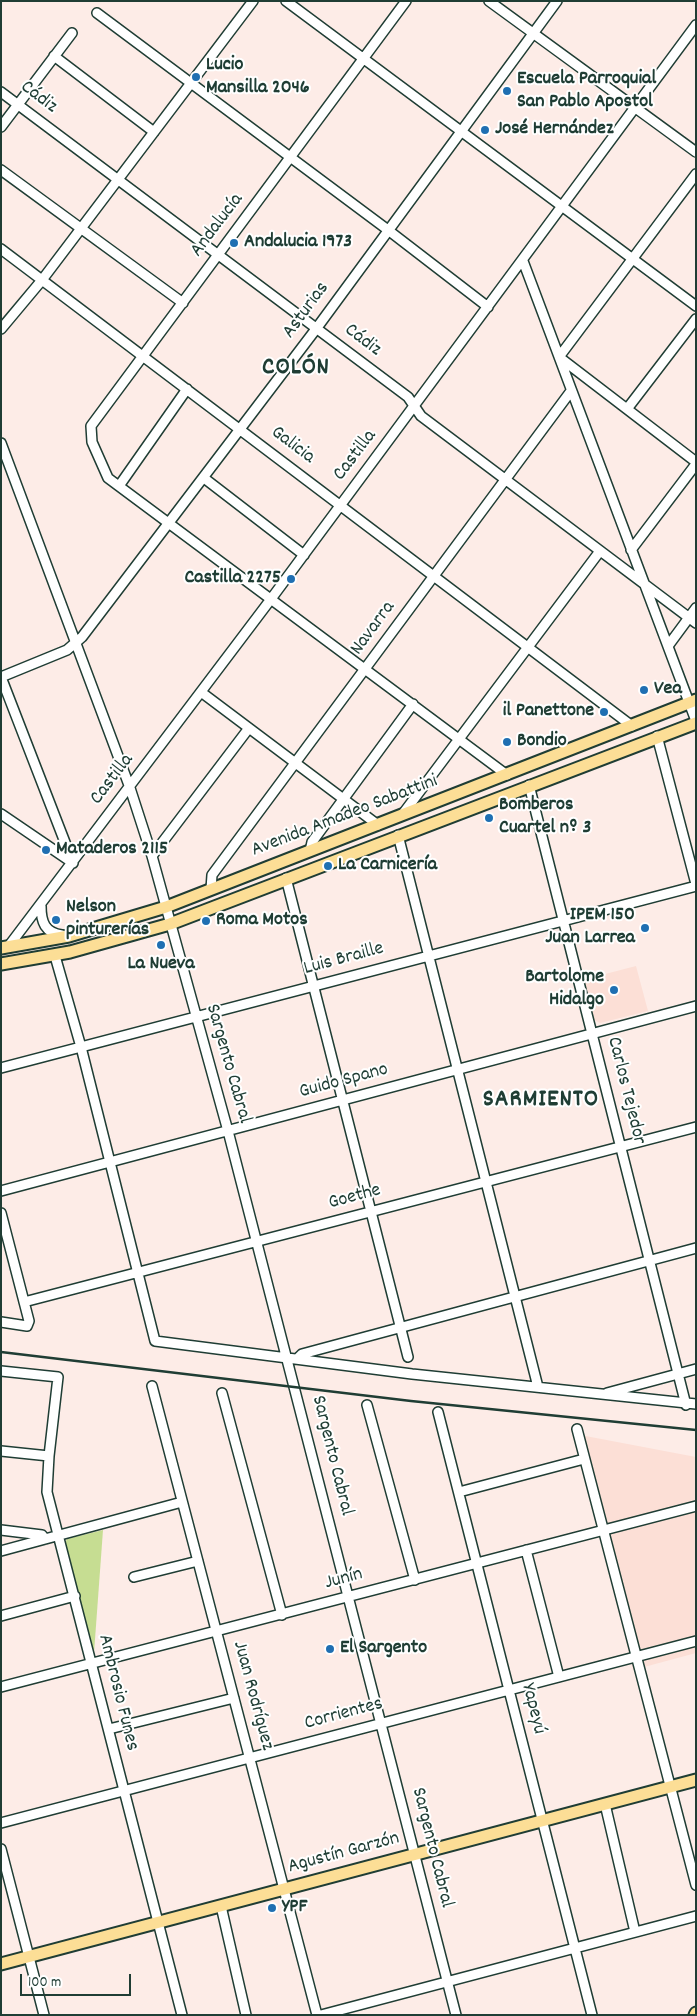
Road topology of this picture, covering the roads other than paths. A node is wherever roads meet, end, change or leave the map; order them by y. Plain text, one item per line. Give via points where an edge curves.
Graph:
1 (253, 1) edge
2 (286, 1) edge
3 (406, 1) edge
4 (489, 1) edge
5 (557, 1) edge
6 (97, 13) dead end
7 (696, 26) edge
8 (72, 32) dead end
9 (533, 34) junction
10 (54, 56) junction
11 (363, 59) junction
12 (191, 83) junction
13 (1, 92) edge
14 (18, 105) junction
15 (635, 106) junction
16 (1, 127) edge
17 (460, 131) junction
18 (154, 132) junction
19 (696, 152) edge
20 (290, 158) junction
21 (1, 170) edge
22 (696, 174) edge
23 (118, 180) junction
24 (563, 206) junction
25 (81, 228) junction
26 (388, 230) junction
27 (1, 250) edge
28 (218, 255) junction
29 (633, 259) junction
30 (523, 261) junction
31 (42, 280) junction
32 (183, 303) junction
33 (696, 306) edge
34 (488, 308) junction
35 (696, 319) edge
36 (1, 329) edge
37 (316, 329) junction
38 (143, 356) junction
39 (559, 357) junction
40 (187, 389) junction
41 (572, 391) junction
42 (414, 406) junction
43 (627, 409) junction
44 (240, 429) junction
45 (1, 443) edge
46 (696, 463) edge
47 (204, 478) junction
48 (506, 480) junction
49 (119, 486) junction
50 (341, 505) junction
51 (169, 524) junction
52 (631, 550) junction
53 (600, 551) junction
54 (304, 555) junction
55 (435, 576) junction
56 (645, 585) junction
57 (271, 599) junction
58 (696, 608) edge
59 (692, 621) edge
60 (76, 644) junction
61 (529, 646) junction
62 (668, 646) junction
63 (366, 670) junction
64 (1, 677) edge
65 (201, 692) junction
66 (692, 702) edge
67 (413, 704) junction
68 (696, 722) edge
69 (632, 726) junction
70 (250, 728) junction
71 (657, 736) junction
72 (459, 739) junction
73 (296, 764) junction
74 (507, 775) junction
75 (529, 785) junction
76 (130, 788) junction
77 (344, 799) junction
78 (1, 814) edge
79 (402, 816) junction
80 (378, 825) junction
81 (398, 836) junction
82 (310, 850) junction
83 (152, 856) junction
84 (73, 863) junction
85 (286, 878) junction
86 (696, 885) edge
87 (211, 889) junction
88 (41, 906) junction
89 (166, 907) junction
90 (564, 921) junction
91 (170, 924) junction
92 (69, 936) junction
93 (5, 947) edge
94 (55, 956) junction
95 (429, 956) junction
96 (1, 964) edge
97 (314, 986) junction
98 (696, 1006) edge
99 (196, 1017) junction
100 (592, 1034) junction
101 (81, 1047) junction
102 (1, 1068) edge
103 (458, 1070) junction
104 (342, 1100) junction
105 (696, 1127) edge
106 (228, 1130) junction
107 (621, 1146) junction
108 (110, 1162) junction
109 (486, 1182) junction
110 (1, 1191) edge
111 (1, 1212) edge
112 (371, 1212) junction
113 (257, 1241) junction
114 (696, 1248) edge
115 (650, 1261) junction
116 (138, 1273) junction
117 (515, 1296) junction
118 (24, 1302) junction
119 (1, 1322) edge
120 (400, 1328) junction
121 (408, 1357) dead end
122 (292, 1358) junction
123 (696, 1369) edge
124 (1, 1371) edge
125 (678, 1374) junction
126 (152, 1386) dead end
127 (538, 1387) junction
128 (222, 1393) dead end
129 (601, 1395) junction
130 (367, 1405) dead end
131 (691, 1405) edge
132 (438, 1412) dead end
133 (577, 1429) dead end
134 (1, 1451) edge
135 (48, 1456) junction
136 (584, 1459) junction
137 (458, 1492) junction
138 (182, 1502) junction
139 (696, 1506) edge
140 (1, 1530) edge
141 (603, 1530) junction
142 (59, 1536) junction
143 (45, 1539) junction
144 (526, 1550) junction
145 (1, 1551) edge
146 (198, 1560) junction
147 (477, 1563) junction
148 (134, 1577) dead end
149 (415, 1580) junction
150 (75, 1596) junction
151 (349, 1597) junction
152 (282, 1615) junction
153 (1, 1616) edge
154 (217, 1632) junction
155 (696, 1641) edge
156 (636, 1656) junction
157 (92, 1664) junction
158 (558, 1677) junction
159 (1, 1687) edge
160 (508, 1690) junction
161 (234, 1698) junction
162 (381, 1724) junction
163 (109, 1728) junction
164 (251, 1757) junction
165 (696, 1780) edge
166 (671, 1787) junction
167 (124, 1791) junction
168 (605, 1804) junction
169 (542, 1821) junction
170 (1, 1824) edge
171 (1, 1849) edge
172 (415, 1855) junction
173 (696, 1886) edge
174 (284, 1889) junction
175 (221, 1906) junction
176 (696, 1916) edge
177 (159, 1922) junction
178 (635, 1932) junction
179 (574, 1948) junction
180 (29, 1956) junction
181 (1, 1964) edge
182 (447, 1982) junction
183 (44, 2015) edge
184 (182, 2015) edge
185 (246, 2015) edge
186 (317, 2015) edge
187 (321, 2015) edge
188 (456, 2015) edge
189 (592, 2015) edge

1 - 12 street
2 - 11 street
3 - 11 street, Andalucía
4 - 9 street
5 - 9 street, Asturias
6 - 12 street
7 - 15 street, Castilla
8 - 10 street
9 - 15 street
9 - 17 street, Asturias
10 - 14 street
10 - 18 street
11 - 17 street
11 - 20 street, Andalucía
12 - 18 street
12 - 20 street
13 - 14 street, Cádiz
14 - 16 street
14 - 23 street, Cádiz
15 - 19 street
15 - 24 street, Castilla
17 - 24 street
17 - 26 street, Asturias
18 - 23 street
20 - 26 street
20 - 28 street, Andalucía
21 - 25 street
22 - 29 street
23 - 25 street
23 - 28 street, Cádiz
24 - 29 street
24 - 30 street, Castilla
25 - 31 street
25 - 32 street
26 - 34 street
26 - 37 street, Asturias
27 - 31 street, Galicia
28 - 32 street, Andalucía
28 - 37 street, Cádiz
29 - 33 street
29 - 39 street
30 - 34 street, Castilla
30 - 39 street
31 - 36 street
31 - 38 street, Galicia
32 - 38 street, Andalucía
34 - 42 street, Castilla
35 - 43 street
37 - 42 street, Cádiz via 408,397
37 - 44 street, Asturias
38 - 40 street, Galicia
38 - 49 street, Andalucía via 91,426 92,442 108,478
39 - 41 street
39 - 43 street
40 - 44 street, Galicia
40 - 49 street
41 - 48 street, Navarra
41 - 52 street
42 - 48 street, Cádiz via 421,416
42 - 50 street, Castilla
43 - 46 street
44 - 47 street, Asturias
44 - 50 street, Galicia
45 - 60 street, Sargento Cabral
46 - 52 street
47 - 51 street, Asturias
47 - 54 street
48 - 53 street, Cádiz
48 - 55 street, Navarra
49 - 51 street
50 - 54 street, Castilla
50 - 55 street, Galicia
51 - 57 street
51 - 60 street, Asturias
52 - 56 street
53 - 56 street, Cádiz
53 - 61 street
54 - 57 street, Castilla
55 - 61 street, Galicia
55 - 63 street, Navarra
56 - 59 street, Cádiz
56 - 62 street
57 - 63 street
57 - 65 street, Castilla
58 - 59 street
59 - 62 street
60 - 64 street, Asturias
60 - 76 street, Sargento Cabral
61 - 69 street, Galicia
61 - 72 street
62 - 66 street
63 - 67 street
63 - 73 street, Navarra
64 - 84 street
65 - 70 street
65 - 76 street, Castilla
66 - 68 street
66 - 69 main road, Avenida Amadeo Sabattini
67 - 72 street
67 - 77 street
68 - 71 main road, Avenida Amadeo Sabattini
69 - 74 main road, Avenida Amadeo Sabattini
70 - 73 street
70 - 83 street
71 - 75 main road, Avenida Amadeo Sabattini
71 - 86 street
72 - 74 street
72 - 79 street
73 - 77 street
73 - 87 street, Navarra via 212,875
74 - 79 main road, Avenida Amadeo Sabattini
75 - 81 main road, Avenida Amadeo Sabattini
75 - 90 street, Carlos Tejedor
76 - 83 street, Sargento Cabral
76 - 84 street, Castilla
77 - 80 street
77 - 82 street via 312,842
78 - 84 street
79 - 80 main road, Avenida Amadeo Sabattini
80 - 82 main road, Avenida Amadeo Sabattini
81 - 85 main road, Avenida Amadeo Sabattini
81 - 95 street
82 - 87 main road, Avenida Amadeo Sabattini
83 - 89 street, Sargento Cabral
84 - 88 street, Castilla
85 - 91 main road, Avenida Amadeo Sabattini
85 - 97 street
86 - 90 street, Luis Braille
87 - 89 main road, Avenida Amadeo Sabattini
88 - 92 street via 46,928 54,934
88 - 93 street, Castilla
89 - 91 street, Sargento Cabral
89 - 92 main road, Avenida Amadeo Sabattini
90 - 95 street, Luis Braille
90 - 100 street, Carlos Tejedor
91 - 94 main road, Avenida Amadeo Sabattini
91 - 99 street, Sargento Cabral
92 - 93 main road, Avenida Amadeo Sabattini
94 - 96 main road, Avenida Amadeo Sabattini
94 - 101 street
95 - 97 street, Luis Braille
95 - 103 street
97 - 99 street, Luis Braille
97 - 104 street
98 - 100 street, Guido Spano
99 - 101 street, Luis Braille
99 - 106 street, Sargento Cabral
100 - 103 street, Guido Spano
100 - 107 street, Carlos Tejedor
101 - 102 street, Luis Braille
101 - 108 street
103 - 104 street, Guido Spano
103 - 109 street
104 - 106 street, Guido Spano
104 - 112 street
105 - 107 street, Goethe
106 - 108 street, Guido Spano
106 - 113 street, Sargento Cabral
107 - 109 street, Goethe
107 - 115 street, Carlos Tejedor
108 - 110 street, Guido Spano
108 - 116 street
109 - 112 street, Goethe
109 - 117 street
111 - 118 street
112 - 113 street, Goethe
112 - 120 street
113 - 116 street, Goethe
113 - 122 street, Sargento Cabral
114 - 115 street
115 - 117 street
115 - 125 street, Carlos Tejedor
116 - 118 street, Goethe
116 - 122 street via 155,1341
117 - 120 street
117 - 127 street
118 - 119 street via 29,1321 27,1326
120 - 121 street
120 - 122 street
122 - 127 street
122 - 151 street, Sargento Cabral
123 - 125 street
124 - 135 street, Ambrosio Funes via 58,1377
125 - 129 street
125 - 131 street, Carlos Tejedor
126 - 138 street, Juan Rodríguez
127 - 129 street
128 - 152 street
129 - 131 street
130 - 149 street
132 - 137 street, Yapeyú
133 - 136 street
134 - 135 street
135 - 142 street, Ambrosio Funes via 46,1484
136 - 137 street
136 - 141 street
137 - 147 street, Yapeyú
138 - 142 street
138 - 146 street, Juan Rodríguez
139 - 141 street, Junín
140 - 143 street via 42,1535
141 - 144 street, Junín
141 - 156 street
142 - 143 street
142 - 150 street, Ambrosio Funes
143 - 145 street
144 - 147 street, Junín
144 - 158 street
146 - 148 street
146 - 154 street, Juan Rodríguez
147 - 149 street, Junín
147 - 160 street, Yapeyú
149 - 151 street, Junín
150 - 153 street
150 - 157 street, Ambrosio Funes
151 - 152 street, Junín
151 - 162 street, Sargento Cabral
152 - 154 street, Junín
154 - 157 street, Junín
154 - 161 street, Juan Rodríguez
155 - 156 street, Corrientes
156 - 158 street, Corrientes
156 - 166 street
157 - 159 street, Junín
157 - 163 street, Ambrosio Funes
158 - 160 street, Corrientes
160 - 162 street, Corrientes
160 - 169 street, Yapeyú
161 - 163 street
161 - 164 street, Juan Rodríguez
162 - 164 street, Corrientes
162 - 172 street, Sargento Cabral
163 - 167 street, Ambrosio Funes
164 - 167 street, Corrientes
164 - 174 street, Juan Rodríguez
165 - 166 main road, Agustín Garzón
166 - 168 main road, Agustín Garzón
166 - 173 street
167 - 170 street, Corrientes
167 - 177 street, Ambrosio Funes
168 - 169 main road, Agustín Garzón
168 - 178 street
169 - 172 main road, Agustín Garzón
169 - 179 street, Yapeyú
171 - 180 street
172 - 174 main road, Agustín Garzón
172 - 182 street, Sargento Cabral
174 - 175 main road, Agustín Garzón
174 - 186 street, Juan Rodríguez
175 - 177 main road, Agustín Garzón
175 - 185 street
176 - 178 street
177 - 180 main road, Agustín Garzón
177 - 184 street, Ambrosio Funes
178 - 179 street
179 - 182 street
179 - 189 street, Yapeyú
180 - 181 main road, Agustín Garzón
180 - 183 street
182 - 187 street
182 - 188 street, Sargento Cabral

